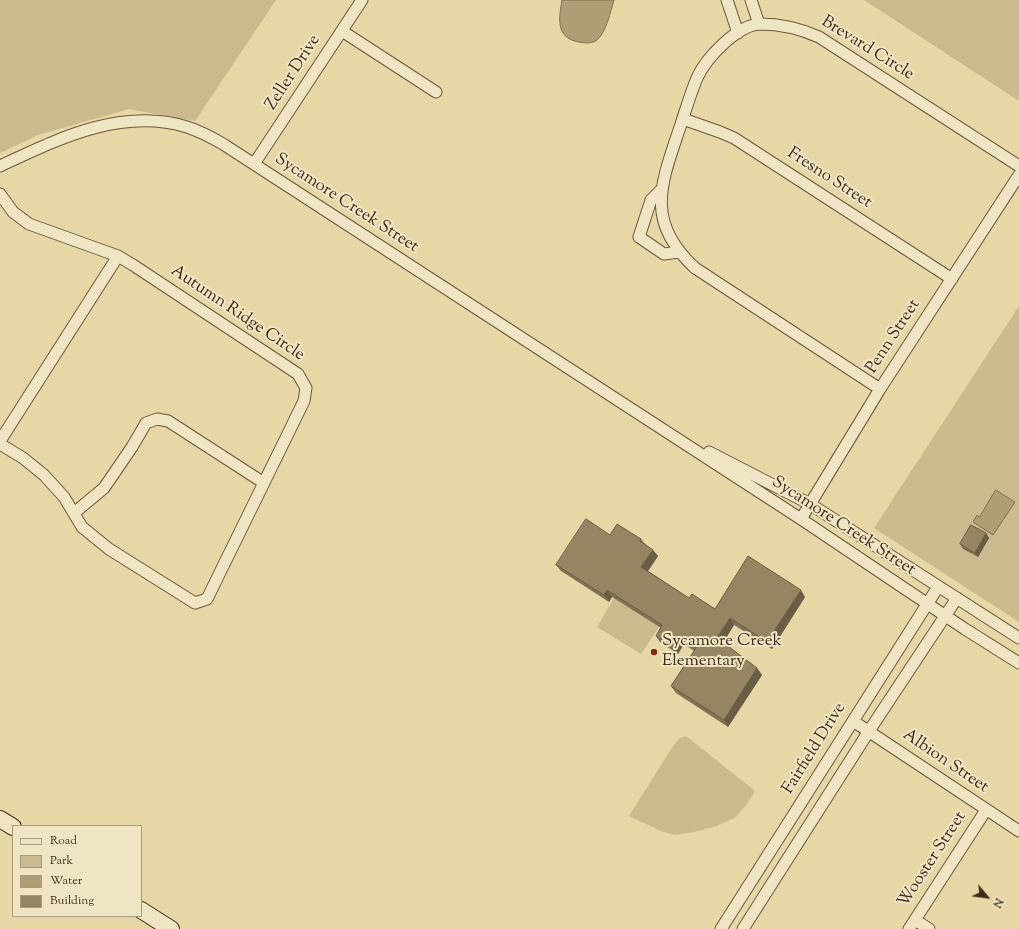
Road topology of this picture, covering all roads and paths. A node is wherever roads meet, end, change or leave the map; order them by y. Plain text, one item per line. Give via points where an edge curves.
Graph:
1 (362, 0) edge
2 (727, 0) edge
3 (751, 0) edge
4 (759, 24) junction
5 (342, 31) junction
6 (738, 33) junction
7 (436, 92) dead end
8 (683, 119) junction
9 (254, 164) junction
10 (0, 166) edge
11 (1019, 166) edge
12 (1019, 175) edge
13 (661, 190) junction
14 (0, 194) edge
15 (679, 252) junction
16 (118, 256) junction
17 (952, 279) junction
18 (880, 389) junction
19 (648, 421) junction
20 (0, 441) edge
21 (0, 444) edge
22 (264, 483) junction
23 (810, 504) junction
24 (74, 513) junction
25 (801, 519) junction
26 (938, 587) junction
27 (957, 598) junction
28 (928, 603) junction
29 (946, 615) junction
30 (1019, 638) edge
31 (1019, 663) edge
32 (853, 721) junction
33 (869, 732) junction
34 (986, 810) junction
35 (0, 819) edge
36 (12, 826) edge
37 (1019, 831) edge
38 (142, 911) edge
39 (912, 924) edge
40 (171, 929) edge
41 (721, 929) edge
42 (744, 929) edge
43 (929, 929) edge

1 - 5 street, Zeller Drive
2 - 6 street
3 - 4 street
4 - 6 street, Brevard Circle
4 - 11 street, Brevard Circle via 792,27 819,37
5 - 7 street
5 - 9 street, Zeller Drive
6 - 8 street, Brevard Circle via 705,64 697,78
8 - 13 street, Brevard Circle
8 - 17 street, Fresno Street via 734,138
9 - 10 street, Sycamore Creek Street via 205,134 168,122 148,120 109,124 76,133 57,139
9 - 19 street, Sycamore Creek Street
12 - 17 street, Penn Street
13 - 15 street, Brevard Circle via 663,219
13 - 15 street, Brevard Circle via 651,200 639,237 664,254
14 - 16 street, Autumn Ridge Circle via 13,212 29,224
15 - 18 street, Brevard Circle via 695,268
16 - 20 street
16 - 22 street, Autumn Ridge Circle via 298,374 306,388 304,401
17 - 18 street, Penn Street
18 - 23 street, Penn Street
19 - 23 street, Sycamore Creek Street
19 - 25 street, Sycamore Creek Street
21 - 24 street, Autumn Ridge Circle via 44,475 64,497
22 - 24 street via 168,421 157,419 146,423 104,488
22 - 24 street, Autumn Ridge Circle via 207,599 195,603 109,549 82,527
23 - 25 street, Penn Street
23 - 26 street, Sycamore Creek Street
25 - 28 street, Sycamore Creek Street
26 - 27 street, Sycamore Creek Street
26 - 28 street, Fairfield Drive
27 - 29 street
27 - 30 street, Sycamore Creek Street
28 - 29 street, Sycamore Creek Street
28 - 32 street, Fairfield Drive
29 - 31 street, Sycamore Creek Street
29 - 33 street
32 - 33 street, Albion Street
32 - 41 street, Fairfield Drive
33 - 34 street, Albion Street
33 - 42 street
34 - 37 street, Albion Street
34 - 39 street, Wooster Street
35 - 36 main road
38 - 40 main road
39 - 43 street

